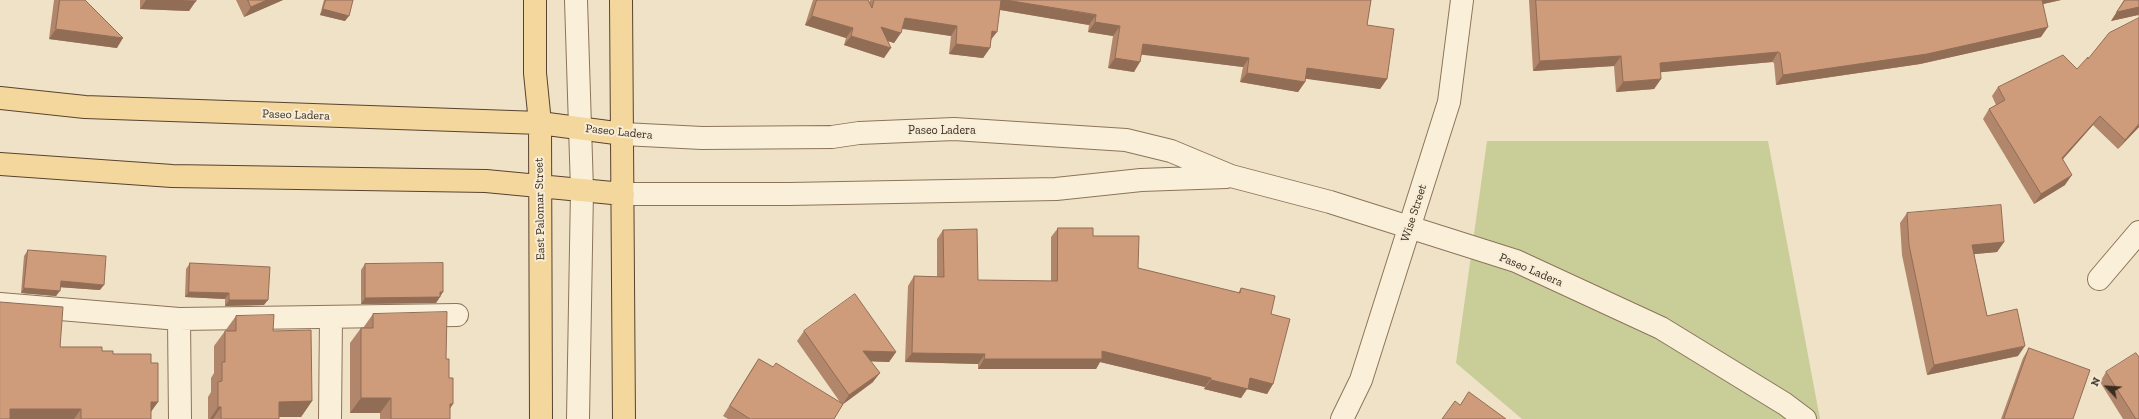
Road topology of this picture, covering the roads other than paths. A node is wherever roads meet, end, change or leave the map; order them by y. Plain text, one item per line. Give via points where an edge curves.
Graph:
1 (535, 0) edge
2 (576, 0) edge
3 (621, 0) edge
4 (1462, 0) edge
5 (0, 98) edge
6 (540, 123) junction
7 (580, 128) junction
8 (623, 134) junction
9 (0, 164) edge
10 (1231, 176) junction
11 (540, 186) junction
12 (582, 190) junction
13 (623, 194) junction
14 (1409, 228) junction
15 (2139, 232) edge
16 (2099, 279) dead end
17 (0, 304) edge
18 (457, 315) dead end
19 (331, 317) junction
20 (179, 319) junction
21 (180, 419) edge
22 (330, 419) edge
23 (541, 419) edge
24 (578, 419) edge
25 (624, 419) edge
26 (1342, 419) edge
27 (1805, 419) edge

1 - 6 main road, East Palomar Street via 535,73
2 - 7 street
3 - 8 main road
4 - 14 street, Wise Street via 1449,102
5 - 6 main road, Paseo Ladera via 85,107
6 - 7 main road, Paseo Ladera
6 - 11 main road, East Palomar Street
7 - 8 main road, Paseo Ladera
7 - 12 street
8 - 10 street, Paseo Ladera via 702,138 832,137 859,133 954,129 1126,140 1171,150
8 - 13 main road
9 - 11 main road, Paseo Ladera via 172,176 486,181
10 - 13 street, Paseo Ladera via 1141,180 1056,189
10 - 14 street, Paseo Ladera via 1330,202
11 - 12 main road, Paseo Ladera
11 - 23 main road, East Palomar Street
12 - 13 main road, Paseo Ladera
12 - 24 street
13 - 25 main road
14 - 26 street, Wise Street via 1361,380
14 - 27 street, Paseo Ladera via 1516,261 1661,328 1786,404
15 - 16 street
17 - 20 street
18 - 19 street
19 - 20 street
19 - 22 street
20 - 21 street

